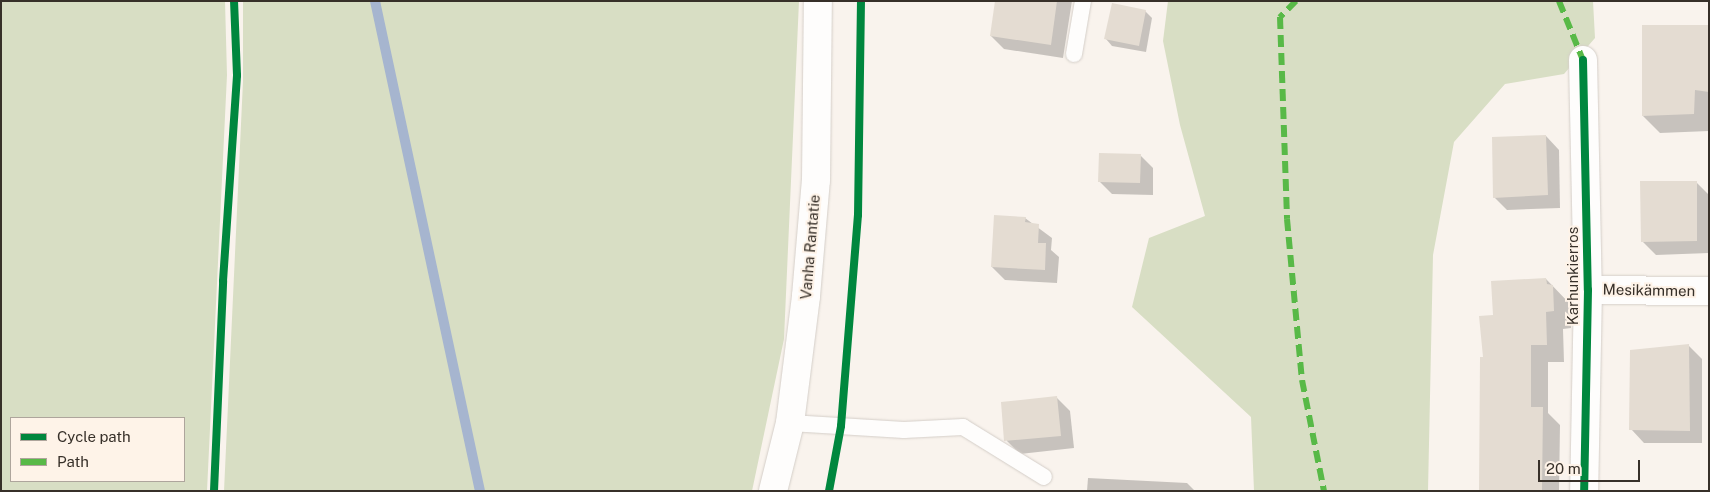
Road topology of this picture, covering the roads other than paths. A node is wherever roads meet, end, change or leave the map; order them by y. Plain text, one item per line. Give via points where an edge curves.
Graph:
1 (818, 1) edge
2 (1084, 1) edge
3 (1074, 54) dead end
4 (1583, 60) dead end
5 (1588, 290) junction
6 (1709, 291) edge
7 (790, 423) junction
8 (1044, 477) dead end
9 (774, 491) edge
10 (1584, 491) edge

1 - 7 street, Vanha Rantatie via 816,180 799,367
2 - 3 lane
4 - 5 street, Karhunkierros
5 - 6 street, Mesikämmen
5 - 10 street, Karhunkierros
7 - 8 lane via 904,430 962,427
7 - 9 street, Vanha Rantatie

